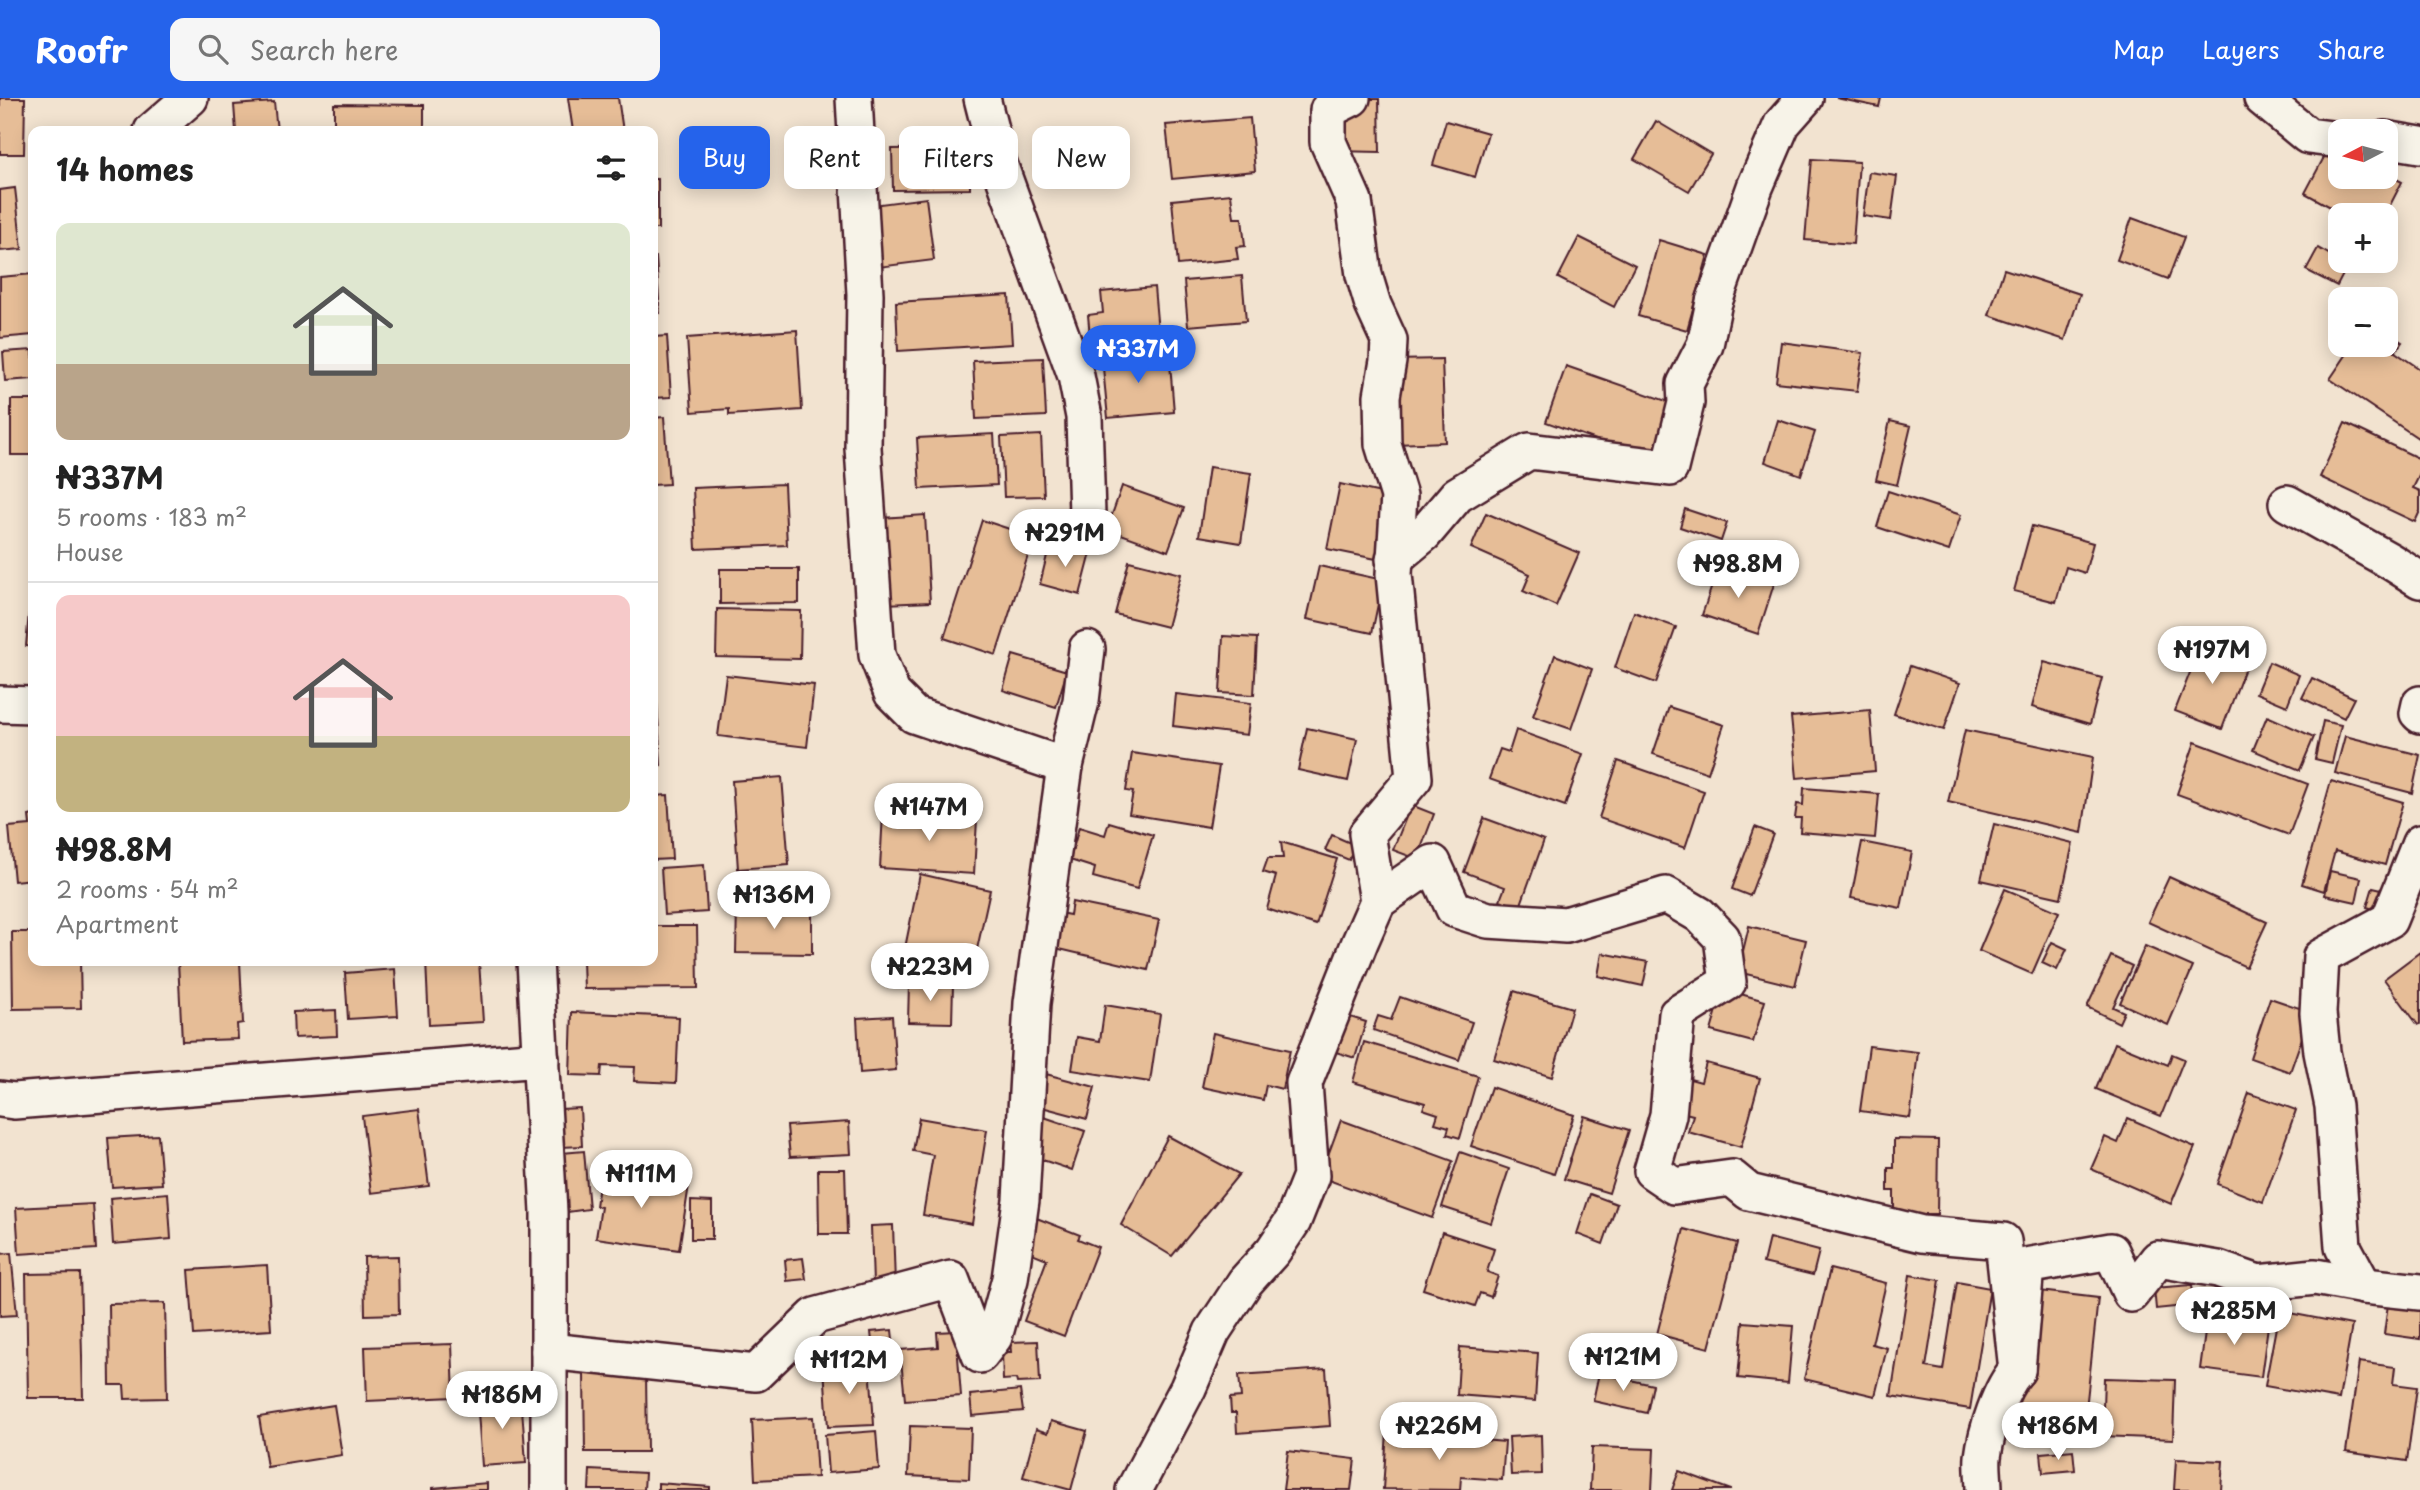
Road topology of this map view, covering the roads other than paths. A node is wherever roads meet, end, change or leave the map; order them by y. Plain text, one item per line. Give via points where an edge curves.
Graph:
1 (190, 98) edge
2 (854, 98) edge
3 (982, 98) edge
4 (1352, 98) edge
5 (1805, 98) edge
6 (2262, 98) edge
7 (158, 126) edge
8 (2328, 138) edge
9 (2398, 141) edge
10 (2420, 145) edge
11 (2287, 503) dead end
12 (1087, 515) dead end
13 (1394, 559) junction
14 (2420, 580) edge
15 (1087, 649) dead end
16 (0, 704) edge
17 (2420, 704) edge
18 (28, 705) edge
19 (2420, 715) edge
20 (1065, 766) junction
21 (2420, 843) edge
22 (1378, 901) junction
23 (535, 966) edge
24 (541, 1059) junction
25 (0, 1099) edge
26 (2364, 1286) junction
27 (2420, 1292) edge
28 (549, 1351) junction
29 (2017, 1370) junction
30 (549, 1490) edge
31 (1134, 1490) edge
32 (1984, 1490) edge

1 - 7 street
2 - 20 street via 865,294 863,448 877,655 892,693 914,715
3 - 12 street via 998,161 1076,376 1084,417
4 - 13 street via 1328,110 1328,142 1354,201 1364,275 1389,340 1382,408 1383,444 1399,495
5 - 13 street via 1782,124 1755,187 1714,302 1705,345 1685,384 1686,403 1670,468 1529,451 1457,495 1424,534
6 - 8 street via 2308,136
9 - 10 street
11 - 14 street
13 - 22 street via 1414,778 1367,834
15 - 20 street via 1081,701
16 - 18 street
17 - 19 street
20 - 28 street via 1032,1003 1021,1199 1010,1279 994,1337 979,1355 951,1279 815,1316 756,1373
21 - 26 street via 2389,920 2321,957 2318,1013 2333,1106 2343,1247
22 - 29 street via 1433,863 1454,909 1488,919 1566,925 1666,895 1700,915 1722,938 1728,982 1677,1014 1668,1115 1652,1171 1674,1186 1732,1178 1749,1192 1922,1234 2003,1241
22 - 31 street via 1304,1083 1311,1176 1293,1221 1212,1332
23 - 24 street
24 - 25 street
24 - 28 street via 549,1212
26 - 27 street
26 - 29 street via 2315,1277 2258,1283 2218,1269 2158,1259 2131,1294 2111,1251 2026,1266
28 - 30 street
29 - 32 street via 2007,1381 1989,1431 1983,1458

